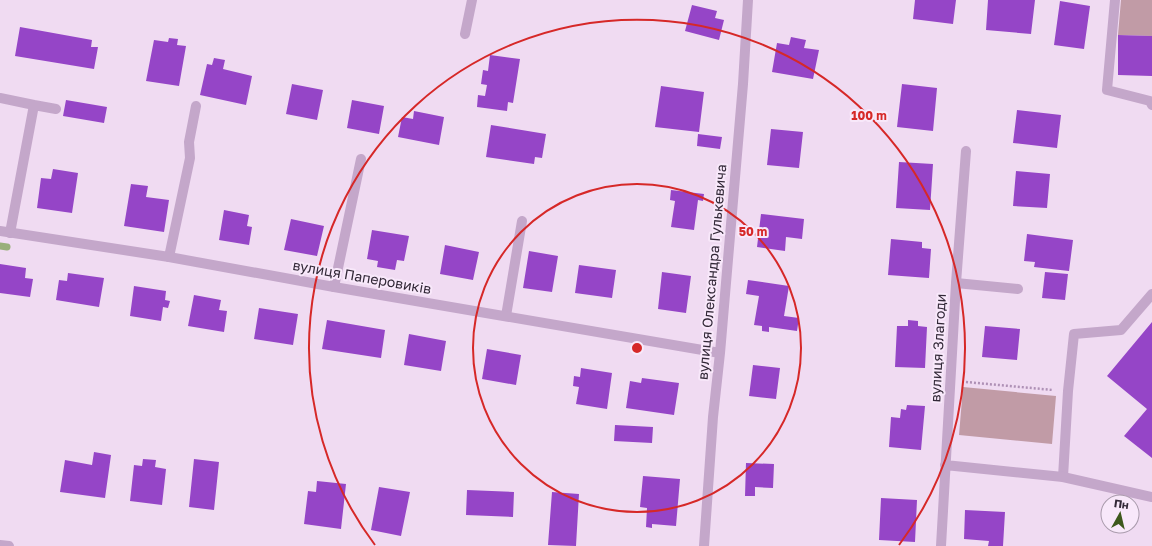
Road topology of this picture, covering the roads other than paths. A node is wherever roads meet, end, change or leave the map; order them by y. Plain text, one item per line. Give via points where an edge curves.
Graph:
1 (472, 0) edge
2 (748, 0) edge
3 (1115, 0) edge
4 (465, 34) dead end
5 (0, 98) edge
6 (34, 105) junction
7 (1152, 105) edge
8 (196, 106) dead end
9 (56, 109) dead end
10 (966, 151) dead end
11 (361, 159) dead end
12 (522, 221) dead end
13 (5, 232) edge
14 (169, 257) junction
15 (956, 283) junction
16 (334, 287) junction
17 (1018, 289) dead end
18 (1152, 294) edge
19 (506, 316) junction
20 (720, 353) junction
21 (945, 465) junction
22 (1063, 476) junction
23 (1152, 496) edge
24 (0, 545) edge
25 (9, 546) edge
26 (704, 546) edge
27 (941, 546) edge

1 - 4 street
2 - 20 street, вулиця Олександра Гулькевича
3 - 7 street via 1107,90 1150,101
5 - 6 street
6 - 9 street
6 - 13 street
8 - 14 street via 189,142 190,158
10 - 15 street, вулиця Злагоди
11 - 16 street
12 - 19 street
13 - 14 street, вулиця Паперовиків
14 - 16 street, вулиця Паперовиків
15 - 17 street
15 - 21 street, вулиця Злагоди
16 - 19 street, вулиця Паперовиків
18 - 22 street via 1121,330 1074,334
19 - 20 street, вулиця Паперовиків
20 - 26 street, вулиця Олександра Гулькевича
21 - 22 street
21 - 27 street, вулиця Злагоди
22 - 23 street
24 - 25 street

